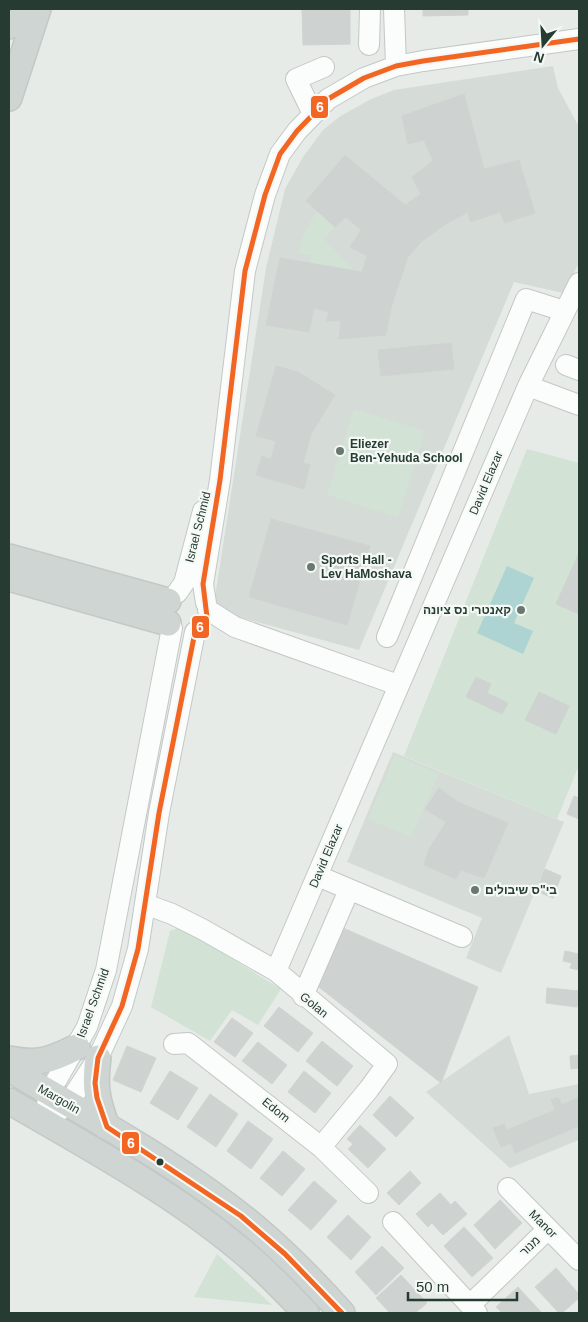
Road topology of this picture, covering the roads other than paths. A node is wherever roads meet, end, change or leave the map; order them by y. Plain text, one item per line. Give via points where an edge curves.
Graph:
1 (14, 9) edge
2 (38, 9) edge
3 (370, 9) edge
4 (394, 9) edge
5 (9, 26) edge
6 (579, 39) edge
7 (369, 44) dead end
8 (396, 66) junction
9 (324, 67) dead end
10 (9, 98) edge
11 (313, 114) junction
12 (579, 282) edge
13 (564, 311) junction
14 (232, 369) junction
15 (528, 386) junction
16 (579, 405) edge
17 (427, 540) junction
18 (455, 554) junction
19 (9, 557) edge
20 (9, 578) edge
21 (171, 611) junction
22 (203, 617) junction
23 (387, 637) dead end
24 (398, 686) junction
25 (318, 876) junction
26 (349, 890) junction
27 (145, 904) junction
28 (462, 937) dead end
29 (276, 971) junction
30 (303, 996) junction
31 (174, 1044) dead end
32 (87, 1052) junction
33 (9, 1060) edge
34 (9, 1070) edge
35 (59, 1099) junction
36 (9, 1101) edge
37 (44, 1122) junction
38 (107, 1127) junction
39 (321, 1147) junction
40 (508, 1188) dead end
41 (368, 1193) dead end
42 (393, 1222) dead end
43 (548, 1229) junction
44 (579, 1260) edge
45 (473, 1309) edge
46 (306, 1313) edge
47 (342, 1313) edge

1 - 5 main road
2 - 10 main road
3 - 7 street
4 - 8 street
6 - 8 street, Israel Schmid
8 - 11 street, Israel Schmid via 345,87
9 - 11 street via 296,79
11 - 14 street, Israel Schmid via 280,154 265,195 245,271
12 - 13 street, David Elazar
13 - 15 street, David Elazar
13 - 17 street via 526,299
14 - 21 street, Israel Schmid via 200,523 184,583
14 - 22 street, Israel Schmid via 220,480 203,584
15 - 16 street
15 - 18 street, David Elazar
17 - 18 street
17 - 23 street
18 - 24 street, David Elazar
19 - 21 main road
20 - 21 main road
21 - 22 street via 183,633
21 - 22 street via 190,591 202,598
21 - 32 street, Israel Schmid via 106,970 87,1026
22 - 24 street
22 - 27 street, Israel Schmid via 159,813
24 - 25 street, David Elazar
25 - 26 street
25 - 29 street, David Elazar
26 - 28 street
26 - 30 street
27 - 29 street, Golan via 202,929
27 - 32 street, Israel Schmid via 138,949 122,1006
29 - 30 street, Golan
30 - 39 street, Golan via 387,1064
31 - 39 street, Edom via 188,1043
32 - 33 main road via 30,1063
32 - 35 street, Israel Schmid
32 - 38 main road
34 - 35 main road, Margolin
35 - 37 street, Israel Schmid
35 - 38 main road, Margolin
36 - 37 main road
37 - 46 main road via 155,1189 220,1234 254,1261
38 - 47 main road, Margolin via 255,1227
39 - 41 street, Edom
40 - 43 street, Manor
42 - 45 street
43 - 44 street, Manor
43 - 45 street, מנור

